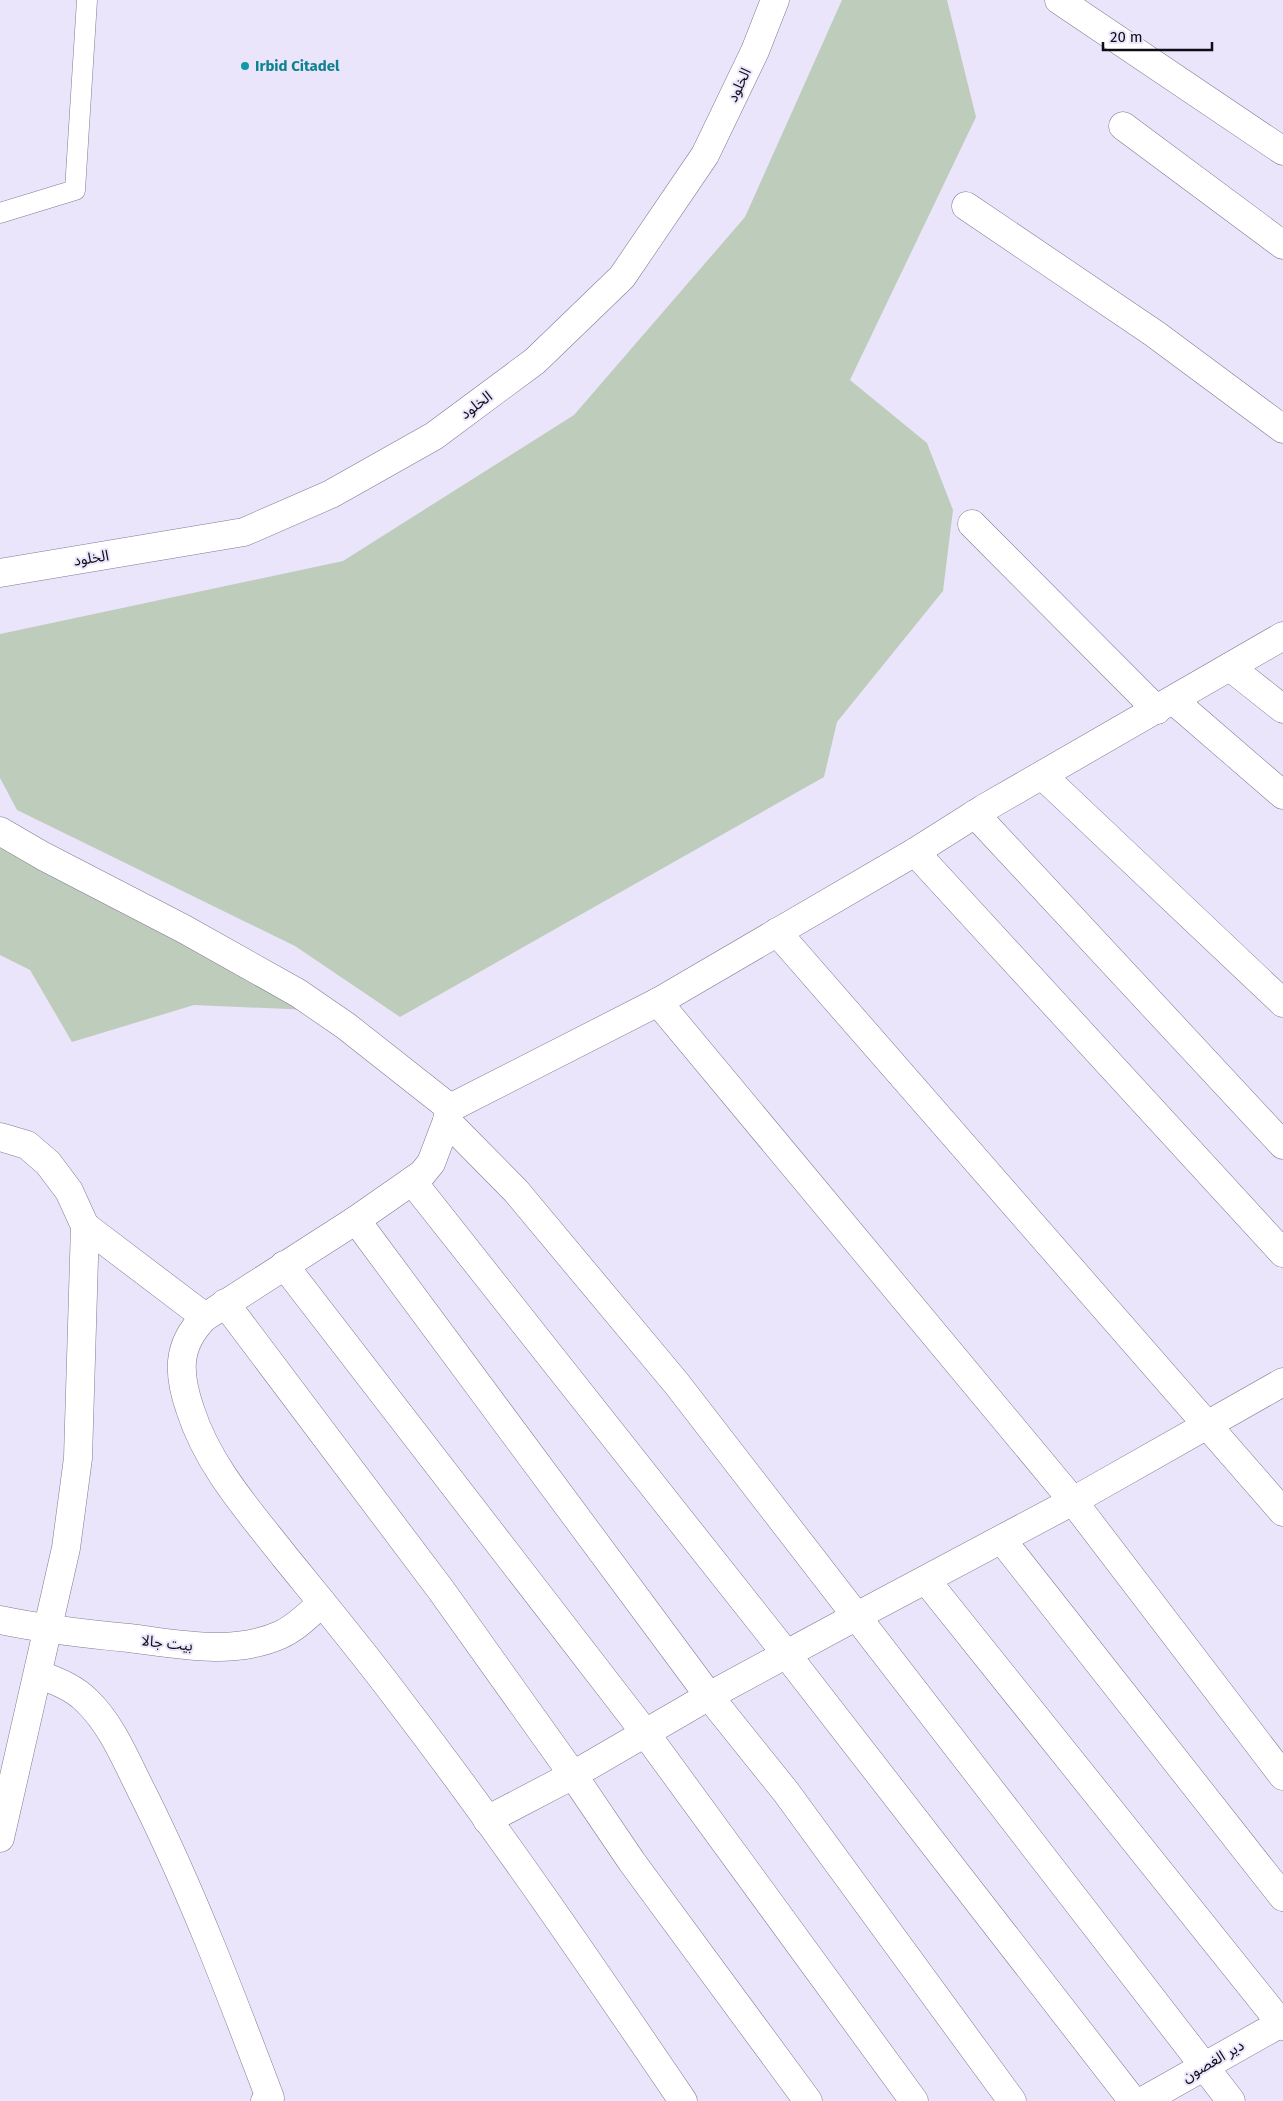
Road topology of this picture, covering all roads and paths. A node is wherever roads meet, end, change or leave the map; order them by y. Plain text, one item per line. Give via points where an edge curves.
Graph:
1 (87, 0) edge
2 (775, 0) edge
3 (1059, 0) edge
4 (1123, 126) dead end
5 (1283, 151) edge
6 (966, 206) dead end
7 (0, 213) edge
8 (1283, 245) edge
9 (1283, 429) edge
10 (972, 524) dead end
11 (0, 573) edge
12 (1283, 636) edge
13 (1230, 667) junction
14 (1165, 705) junction
15 (1283, 709) edge
16 (1043, 776) junction
17 (1283, 795) edge
18 (975, 814) junction
19 (0, 831) edge
20 (915, 852) junction
21 (778, 932) junction
22 (658, 1002) junction
23 (1283, 1003) edge
24 (449, 1115) junction
25 (0, 1137) edge
26 (1283, 1145) edge
27 (412, 1181) junction
28 (356, 1220) junction
29 (85, 1226) junction
30 (1283, 1253) edge
31 (284, 1265) junction
32 (215, 1310) junction
33 (1283, 1382) edge
34 (1206, 1426) junction
35 (1074, 1501) junction
36 (1283, 1512) edge
37 (1002, 1540) junction
38 (926, 1580) junction
39 (322, 1603) junction
40 (856, 1616) junction
41 (0, 1620) edge
42 (46, 1629) junction
43 (787, 1655) junction
44 (38, 1674) junction
45 (709, 1696) junction
46 (646, 1734) junction
47 (573, 1774) junction
48 (1283, 1776) edge
49 (487, 1820) junction
50 (0, 1838) edge
51 (1283, 1897) edge
52 (1282, 2024) edge
53 (1204, 2067) junction
54 (269, 2100) edge
55 (684, 2101) edge
56 (808, 2101) edge
57 (914, 2101) edge
58 (1012, 2101) edge
59 (1133, 2101) edge
60 (1143, 2101) edge
61 (1231, 2101) edge

1 - 7 lane via 75,190
2 - 11 street, الخلود via 755,51 705,155 622,277 535,361 434,436 331,494 244,532
3 - 5 street
4 - 8 street
6 - 9 street via 1155,334
10 - 14 street
12 - 13 street
13 - 14 street
13 - 15 street
14 - 16 street
14 - 17 street
16 - 18 street
16 - 23 street
18 - 20 street
18 - 26 street
19 - 24 street via 298,993 346,1026
20 - 21 street
20 - 30 street
21 - 22 street
21 - 34 street
22 - 24 street
22 - 35 street
24 - 27 street via 431,1162
24 - 40 street via 677,1384
25 - 29 street via 27,1145 48,1163 69,1191
27 - 28 street
27 - 43 street
28 - 31 street
28 - 45 street
29 - 32 street
29 - 42 street via 78,1458 66,1548
31 - 32 street
31 - 46 street
32 - 39 street via 194,1327 184,1347 180,1374 190,1410 206,1447 230,1487
32 - 47 street via 441,1590
33 - 34 street
34 - 35 street
34 - 36 street
35 - 37 street
35 - 48 street
37 - 38 street
37 - 51 street
38 - 40 street
38 - 52 street
39 - 42 street, بيت جالا via 280,1635 244,1645 199,1646
39 - 49 street via 402,1704
40 - 43 street
40 - 53 street
41 - 42 street, بيت جالا
42 - 44 street
43 - 45 street
43 - 59 street
44 - 50 street
44 - 54 street via 70,1687 87,1701 113,1735 171,1852 228,1987
45 - 46 street
45 - 58 street via 786,1792
46 - 47 street
46 - 57 street
47 - 49 street
47 - 56 street via 632,1862
49 - 55 street
52 - 53 street, دير الغصون
53 - 60 street, دير الغصون
53 - 61 street

